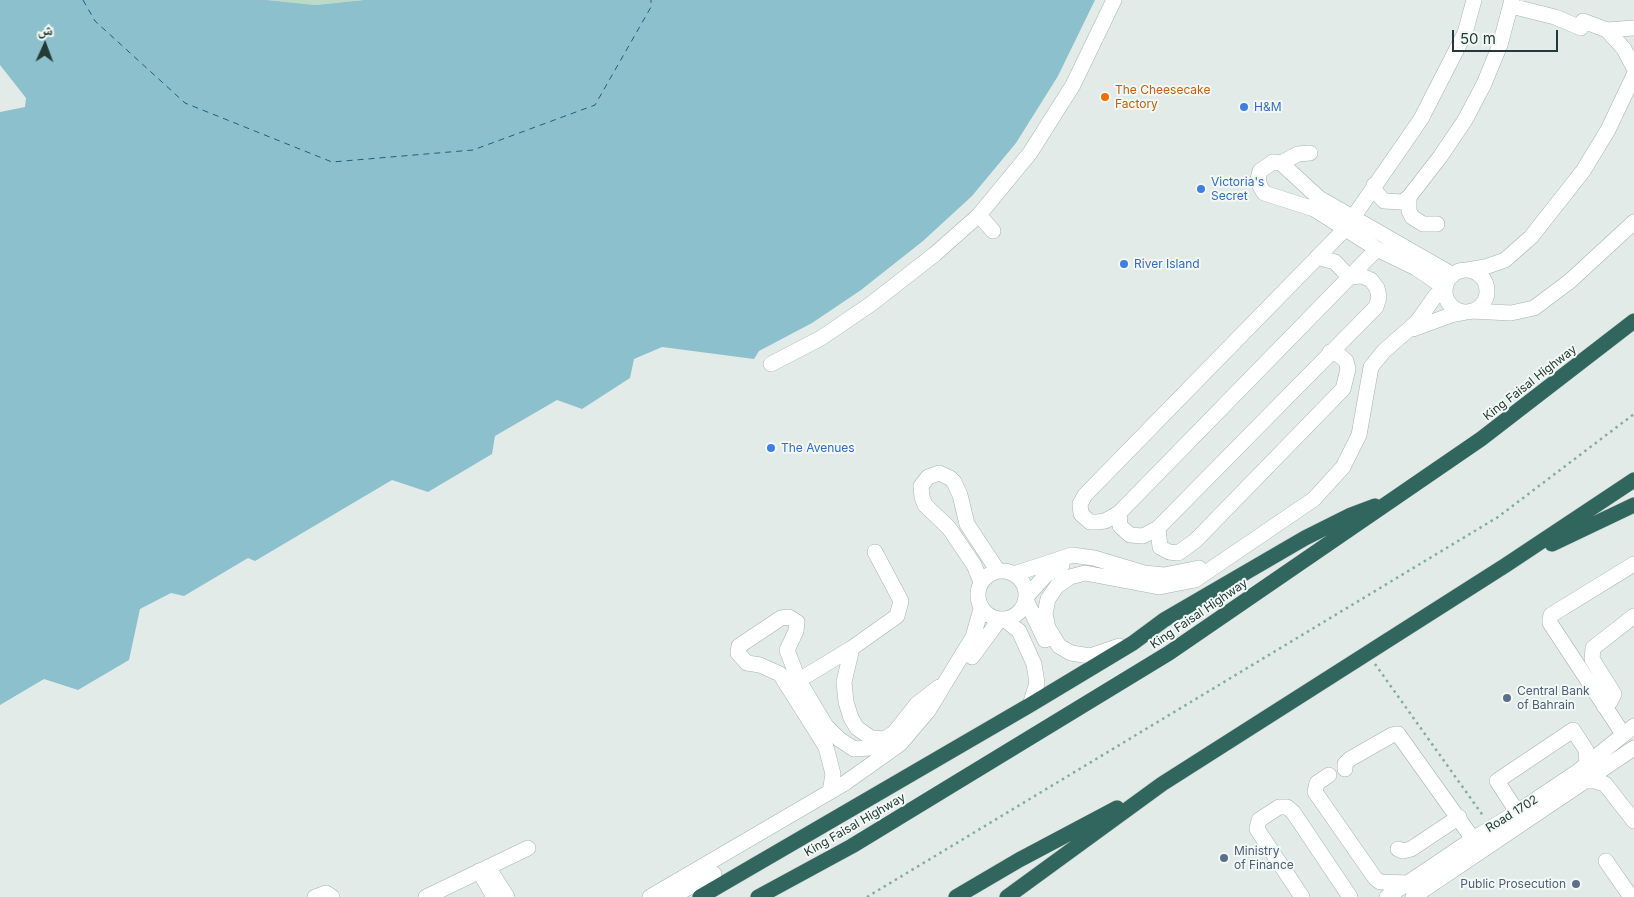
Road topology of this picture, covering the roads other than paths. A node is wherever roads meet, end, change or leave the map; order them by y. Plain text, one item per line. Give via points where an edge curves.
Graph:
1 (1114, 0) edge
2 (1474, 0) edge
3 (1512, 3) edge
4 (1634, 28) edge
5 (1607, 30) junction
6 (1634, 68) edge
7 (1634, 75) edge
8 (1310, 153) dead end
9 (1281, 163) junction
10 (1305, 185) junction
11 (1374, 185) junction
12 (1409, 198) junction
13 (1295, 202) junction
14 (979, 215) junction
15 (1634, 222) edge
16 (1349, 224) junction
17 (1437, 224) dead end
18 (993, 230) dead end
19 (1377, 249) junction
20 (1317, 257) junction
21 (1467, 270) junction
22 (1349, 277) junction
23 (1447, 285) junction
24 (1469, 312) junction
25 (1634, 322) edge
26 (1401, 336) junction
27 (1330, 352) junction
28 (771, 364) dead end
29 (1634, 480) edge
30 (1399, 496) junction
31 (1634, 506) edge
32 (963, 511) junction
33 (1119, 513) junction
34 (943, 522) junction
35 (1158, 528) junction
36 (875, 552) dead end
37 (1081, 559) junction
38 (1217, 564) junction
39 (1634, 564) edge
40 (1506, 565) junction
41 (998, 571) junction
42 (1014, 574) junction
43 (1125, 580) junction
44 (981, 582) junction
45 (1026, 598) junction
46 (981, 608) junction
47 (1634, 616) edge
48 (1002, 619) junction
49 (1133, 643) junction
50 (1053, 644) junction
51 (852, 648) junction
52 (1097, 665) junction
53 (793, 683) junction
54 (945, 683) junction
55 (1030, 705) junction
56 (1604, 706) junction
57 (1629, 730) edge
58 (884, 739) junction
59 (1634, 748) edge
60 (1345, 769) dead end
61 (1583, 772) junction
62 (1329, 775) dead end
63 (1162, 784) junction
64 (830, 792) junction
65 (1522, 809) junction
66 (1459, 818) junction
67 (1634, 821) edge
68 (1473, 839) junction
69 (528, 848) dead end
70 (1398, 849) dead end
71 (1606, 861) dead end
72 (484, 869) junction
73 (1410, 890) edge
74 (315, 897) edge
75 (332, 897) edge
76 (426, 897) edge
77 (494, 897) edge
78 (507, 897) edge
79 (650, 897) edge
80 (671, 897) edge
81 (700, 897) edge
82 (759, 897) edge
83 (956, 897) edge
84 (1007, 897) edge
85 (1302, 897) edge
86 (1350, 897) edge
87 (1387, 897) edge
88 (1631, 897) edge

1 - 14 street via 1073,85 1030,153
2 - 11 street via 1465,33 1424,112
3 - 5 street via 1545,15
3 - 12 street via 1500,45 1465,120
4 - 5 street
5 - 6 street via 1624,49
7 - 21 street via 1608,130 1583,171 1531,237 1505,260
8 - 9 street via 1298,154
9 - 10 street
9 - 13 street via 1273,162 1260,171 1260,186 1264,193
10 - 13 street
10 - 16 street
11 - 12 street via 1379,197 1390,203
11 - 16 street
12 - 17 street via 1409,211 1417,222
13 - 16 street
14 - 18 street
14 - 28 street via 871,304 821,338
15 - 24 street via 1570,281 1534,308 1511,313
16 - 19 street
16 - 20 street
16 - 23 street
19 - 22 street
19 - 23 street
20 - 22 street via 1335,262
20 - 33 street via 1085,495 1080,504 1081,514 1090,522 1105,521
21 - 23 street
21 - 24 street via 1482,278 1487,294 1478,308
22 - 27 street via 1362,276 1371,280 1379,298 1376,307
22 - 33 street
23 - 24 street via 1446,299 1454,309
23 - 26 street via 1417,322
24 - 26 street via 1438,319
25 - 30 highway, King Faisal Highway via 1481,439
26 - 38 street via 1371,367 1359,435 1334,479 1314,499
27 - 35 street
27 - 35 street via 1346,361 1348,369 1343,389 1195,541 1178,552 1170,552 1160,547
29 - 40 highway
30 - 49 highway via 1305,538 1164,620
30 - 82 highway, King Faisal Highway via 1169,653 852,846
31 - 40 highway
32 - 34 street
32 - 34 street via 958,489 950,478 939,473 928,477 922,486 922,497 929,511
32 - 41 street via 970,530
33 - 35 street via 1120,526 1130,535 1143,536
34 - 44 street via 966,552
36 - 51 street via 900,601 900,610 897,616
37 - 38 street via 1164,575
37 - 42 street via 1064,557
37 - 43 street
37 - 45 street via 1052,570
38 - 43 street via 1195,580 1171,586 1158,587
39 - 56 street via 1550,618 1550,623
40 - 63 highway
41 - 42 street
41 - 44 street
42 - 45 street via 1025,588
43 - 50 street via 1085,574 1070,577 1057,586 1048,599 1045,614
44 - 46 street via 977,595
45 - 48 street via 1018,613
45 - 50 street via 1038,626
46 - 48 street via 986,614
46 - 54 street via 973,637
47 - 56 street via 1593,648 1592,659 1614,694
48 - 55 street via 1019,631 1034,664 1037,683
48 - 80 street via 979,644 927,728 906,751 826,806
49 - 50 street via 1097,656 1083,656
49 - 52 highway
50 - 52 street via 1069,662
51 - 53 street
51 - 58 street via 844,682 848,710 857,728 872,738
52 - 55 highway
53 - 53 street via 787,650 797,622 789,617 781,618 739,646 738,653 748,663 760,665
53 - 58 street via 826,726 846,744 862,750
53 - 64 street via 830,755 833,774
54 - 58 street via 917,704 894,733
54 - 64 street via 919,723 900,744
55 - 81 highway
56 - 57 street
57 - 61 street, Road 1702
59 - 61 street, Road 1702
60 - 66 street via 1350,758 1398,734
61 - 65 street, Road 1702
61 - 65 street via 1586,750 1569,725 1494,776 1514,807
61 - 67 street via 1605,784
61 - 73 street, Road 1702
62 - 73 street via 1317,783 1315,792 1375,878
63 - 83 highway
63 - 84 highway
64 - 79 street
65 - 68 street, Road 1702
66 - 68 street
66 - 70 street via 1411,849
68 - 73 street, Road 1702
69 - 72 street
71 - 88 street
72 - 76 street
72 - 77 street
72 - 78 street
73 - 87 street, Road 1702
74 - 75 street via 326,893
85 - 86 street via 1258,829 1259,820 1279,807 1293,812

